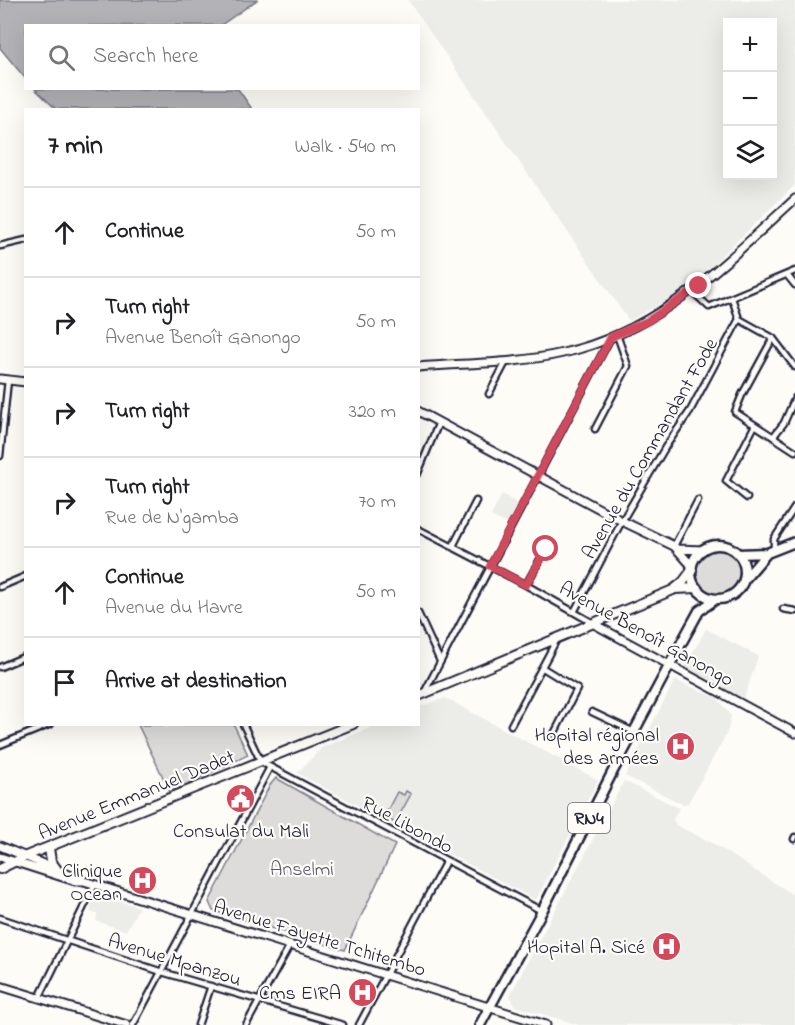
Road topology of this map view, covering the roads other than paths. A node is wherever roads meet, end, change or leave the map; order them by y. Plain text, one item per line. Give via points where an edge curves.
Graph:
1 (795, 199) edge
2 (24, 240) edge
3 (0, 246) edge
4 (795, 272) edge
5 (787, 275) junction
6 (795, 285) edge
7 (692, 291) junction
8 (732, 298) junction
9 (739, 319) junction
10 (614, 336) junction
11 (772, 338) junction
12 (506, 362) junction
13 (420, 367) edge
14 (795, 367) edge
15 (0, 379) edge
16 (8, 380) junction
17 (24, 382) edge
18 (489, 394) dead end
19 (795, 398) edge
20 (420, 412) edge
21 (439, 422) junction
22 (754, 425) junction
23 (595, 429) dead end
24 (773, 437) junction
25 (795, 452) edge
26 (0, 456) edge
27 (420, 468) edge
28 (538, 476) junction
29 (747, 498) dead end
30 (698, 500) dead end
31 (477, 501) dead end
32 (795, 507) edge
33 (622, 521) junction
34 (420, 530) edge
35 (795, 542) edge
36 (453, 546) junction
37 (676, 548) junction
38 (546, 549) dead end
39 (703, 550) junction
40 (771, 551) junction
41 (738, 554) junction
42 (490, 566) junction
43 (692, 568) junction
44 (24, 577) edge
45 (744, 580) junction
46 (526, 585) junction
47 (0, 587) edge
48 (698, 589) junction
49 (673, 590) junction
50 (716, 599) junction
51 (783, 609) dead end
52 (699, 611) junction
53 (795, 611) edge
54 (574, 612) junction
55 (420, 617) edge
56 (594, 624) junction
57 (557, 639) junction
58 (24, 657) edge
59 (440, 661) junction
60 (668, 666) junction
61 (0, 667) edge
62 (543, 668) junction
63 (421, 695) edge
64 (592, 712) dead end
65 (511, 725) dead end
66 (46, 726) edge
67 (244, 726) edge
68 (348, 726) edge
69 (634, 732) junction
70 (795, 733) edge
71 (554, 734) dead end
72 (0, 746) edge
73 (261, 762) junction
74 (270, 766) junction
75 (0, 846) edge
76 (49, 848) junction
77 (26, 856) junction
78 (0, 857) edge
79 (446, 861) junction
80 (14, 862) junction
81 (0, 868) edge
82 (56, 868) junction
83 (84, 881) junction
84 (95, 884) junction
85 (542, 911) junction
86 (191, 913) junction
87 (0, 918) edge
88 (67, 940) junction
89 (290, 945) junction
90 (162, 972) junction
91 (385, 974) junction
92 (0, 986) edge
93 (211, 986) junction
94 (39, 998) junction
95 (260, 1000) junction
96 (490, 1007) junction
97 (127, 1025) edge
98 (133, 1025) edge
99 (198, 1025) edge
100 (246, 1025) edge
101 (343, 1025) edge
102 (359, 1025) edge
103 (480, 1025) edge
104 (546, 1025) edge

1 - 7 street
2 - 3 street
4 - 5 street
5 - 6 street
5 - 8 street
7 - 8 street via 709,308
7 - 10 street via 648,321
8 - 9 street
9 - 11 street
9 - 33 street, Avenue du Commandant Fode via 690,411
10 - 12 street via 565,353
10 - 23 street via 628,366
10 - 28 street
11 - 14 street
11 - 22 street via 735,410
12 - 13 street
12 - 18 street
15 - 16 street
16 - 17 street
16 - 26 street
19 - 24 street
20 - 21 street
21 - 27 street
21 - 28 street
22 - 24 street
22 - 29 street via 726,481
24 - 25 street
28 - 33 street
28 - 42 street
30 - 37 street
31 - 36 street
32 - 40 street via 774,539
33 - 37 street
33 - 54 street, Avenue du Commandant Fode
34 - 36 street, Avenue Benoît Ganongo
35 - 40 highway, RN4
36 - 42 street, Avenue Benoît Ganongo
37 - 39 street
37 - 43 street
38 - 46 street
39 - 41 highway, RN4 via 721,545
39 - 43 highway
40 - 41 highway, RN4
40 - 45 highway, RN4
41 - 45 highway via 743,561
42 - 46 street, Avenue Benoît Ganongo
42 - 59 street
43 - 48 highway, RN4
43 - 49 main road
44 - 47 street
45 - 50 highway, RN4 via 734,594
46 - 54 street, Avenue Benoît Ganongo
48 - 49 main road
48 - 50 highway
48 - 52 highway, RN4
49 - 56 main road
50 - 52 highway, RN4
51 - 53 street
52 - 60 highway, RN4
54 - 56 street, Avenue Benoît Ganongo
55 - 59 street
56 - 57 main road
56 - 60 street, Avenue Benoît Ganongo
57 - 62 street
57 - 63 main road
58 - 61 street
59 - 63 street
60 - 69 highway, RN4
60 - 70 street, Avenue Benoît Ganongo
62 - 65 street
62 - 71 street via 577,689
64 - 69 street
66 - 72 street
67 - 73 street
68 - 73 main road, Avenue Emmanuel Dadet
69 - 85 highway, RN4
73 - 74 street, Rue Libondo
73 - 76 main road, Avenue Emmanuel Dadet
74 - 79 street, Rue Libondo
74 - 86 street
75 - 77 street, Avenue Fayette Tchitembo
76 - 77 main road, Avenue Emmanuel Dadet
76 - 82 main road
77 - 80 main road, Avenue Emmanuel Dadet
77 - 82 street, Avenue Fayette Tchitembo
78 - 80 street, Avenue Fayette Tchitembo
79 - 85 street, Rue Libondo
79 - 91 street
80 - 81 main road, Avenue Emmanuel Dadet
80 - 83 street, Avenue Fayette Tchitembo
82 - 83 street, Avenue Fayette Tchitembo
83 - 84 street, Avenue Fayette Tchitembo
84 - 86 street, Avenue Fayette Tchitembo
84 - 88 street
85 - 96 highway, RN4
86 - 89 street, Avenue Fayette Tchitembo
86 - 90 street
87 - 88 street, Avenue Mpanzou
88 - 90 street, Avenue Mpanzou
88 - 94 street
89 - 91 street, Avenue Fayette Tchitembo
89 - 95 street
90 - 93 street, Avenue Mpanzou
90 - 98 street
91 - 96 street, Avenue Fayette Tchitembo
91 - 102 street
92 - 94 street
93 - 95 street, Avenue Mpanzou
93 - 99 street
94 - 97 street
95 - 100 street
95 - 101 street, Avenue Mpanzou
96 - 103 highway, RN4
96 - 104 street, Avenue Fayette Tchitembo

